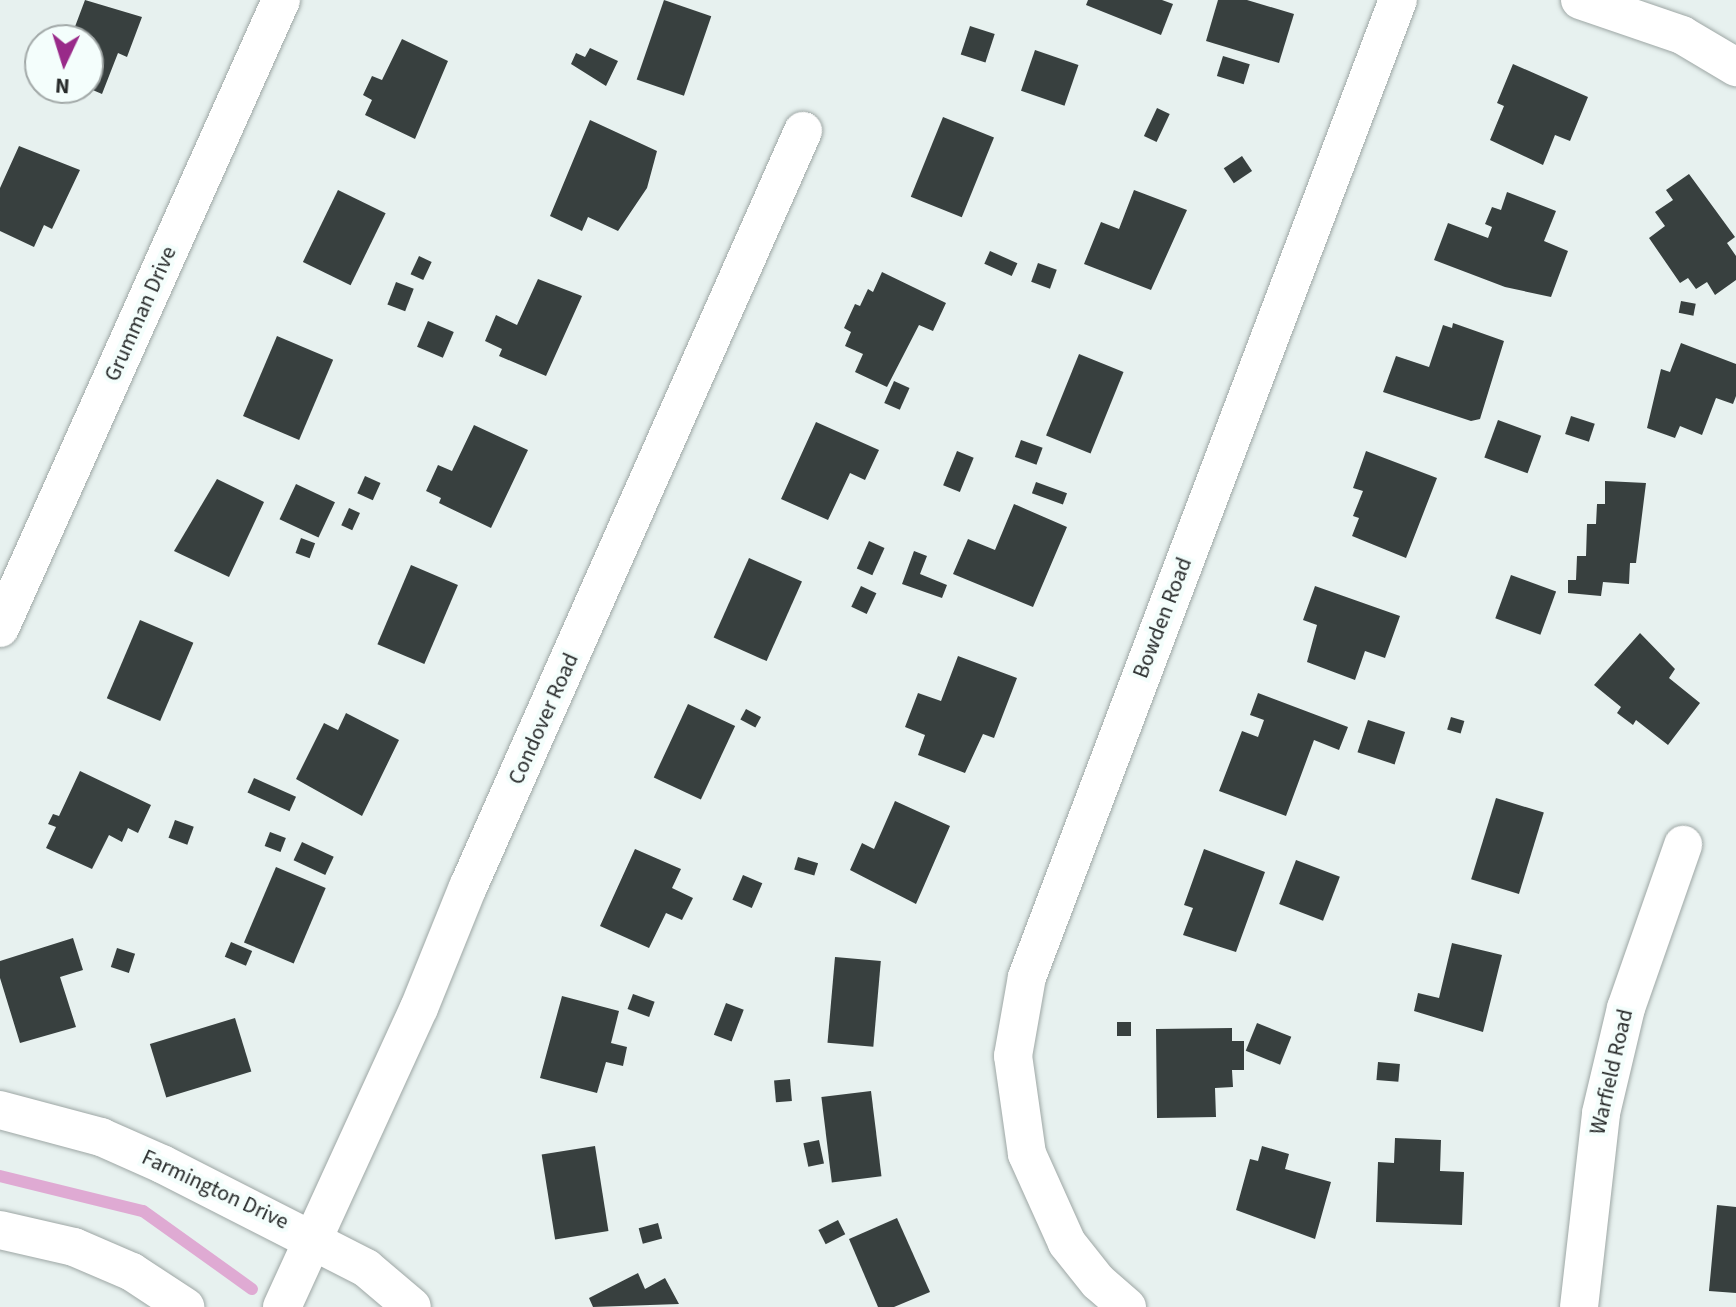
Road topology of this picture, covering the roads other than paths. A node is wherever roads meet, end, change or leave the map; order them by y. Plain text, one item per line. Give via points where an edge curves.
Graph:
1 (281, 0) edge
2 (1398, 0) edge
3 (1580, 0) edge
4 (1736, 67) edge
5 (803, 131) dead end
6 (0, 628) edge
7 (1683, 845) dead end
8 (0, 1110) edge
9 (0, 1230) edge
10 (314, 1238) junction
11 (185, 1307) edge
12 (282, 1307) edge
13 (412, 1307) edge
14 (1127, 1307) edge
15 (1579, 1307) edge

1 - 6 street, Grumman Drive
2 - 14 street, Bowden Road via 1027,977 1013,1056 1019,1121 1038,1186 1067,1243 1098,1282
3 - 4 street via 1682,35
5 - 10 street, Condover Road
7 - 15 street, Warfield Road via 1626,1008 1601,1113
8 - 10 street, Farmington Drive via 101,1137
9 - 11 street via 74,1247 132,1272
10 - 12 street, Condover Road
10 - 13 street, Farmington Drive via 366,1268

